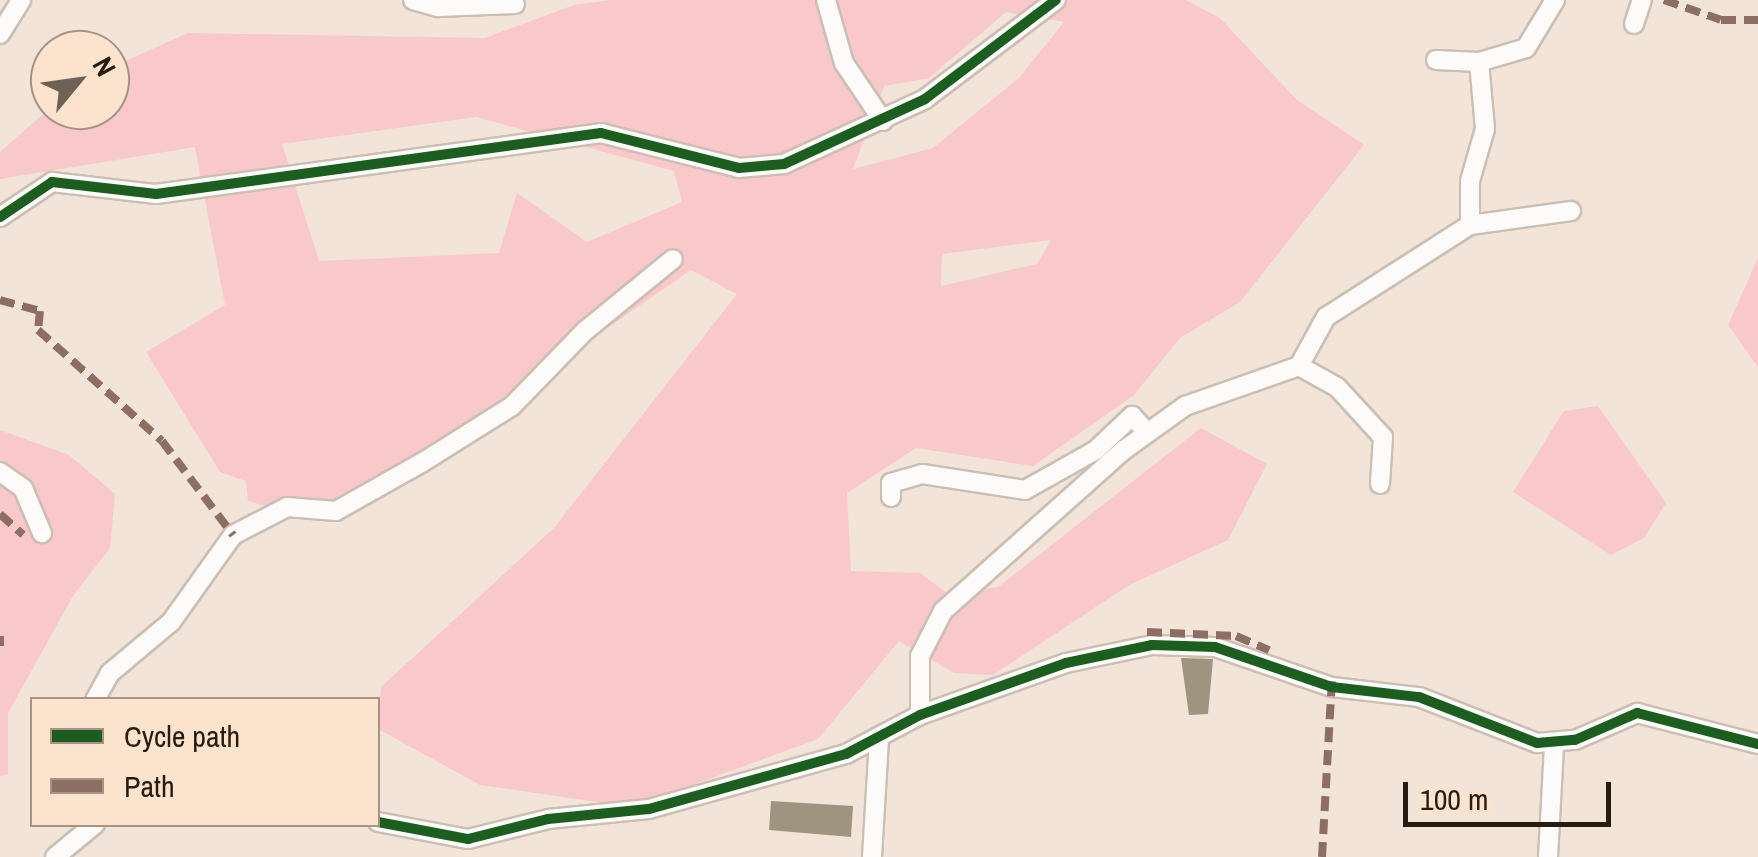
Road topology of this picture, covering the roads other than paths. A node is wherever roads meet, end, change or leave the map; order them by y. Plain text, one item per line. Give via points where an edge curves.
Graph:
1 (21, 0) edge
2 (413, 0) edge
3 (826, 0) edge
4 (1056, 0) edge
5 (1555, 0) edge
6 (1642, 0) edge
7 (516, 4) dead end
8 (1634, 24) dead end
9 (0, 34) edge
10 (1436, 60) dead end
11 (1479, 62) junction
12 (883, 121) junction
13 (1571, 211) dead end
14 (0, 217) edge
15 (1470, 225) junction
16 (672, 259) dead end
17 (1298, 366) junction
18 (1146, 431) junction
19 (0, 472) edge
20 (1380, 484) dead end
21 (891, 497) dead end
22 (42, 533) dead end
23 (97, 697) edge
24 (920, 715) junction
25 (879, 740) junction
26 (1758, 744) edge
27 (1554, 745) junction
28 (380, 822) edge
29 (91, 827) edge
30 (55, 857) edge
31 (872, 857) edge
32 (1548, 857) edge

1 - 9 street
2 - 7 street via 438,7
3 - 12 street via 844,62
4 - 12 street
5 - 11 street via 1526,48
6 - 8 street
10 - 11 street
11 - 15 street via 1484,129 1470,181
12 - 14 street via 763,168 600,133 156,194 52,182
13 - 15 street
15 - 17 street via 1326,317
16 - 23 street via 512,406 438,453 336,511 287,506 233,536 170,622 110,672
17 - 18 street via 1196,401
17 - 20 street via 1337,387 1383,437
18 - 21 street via 1132,416 1096,450 1025,490 922,474 890,483
18 - 24 street via 944,611 920,656
19 - 22 street via 24,488
24 - 25 street
24 - 27 street via 1066,662 1180,644 1215,647 1332,687 1419,697 1496,731
25 - 28 street via 648,809 548,818 494,837
25 - 31 street
26 - 27 street via 1637,712
27 - 32 street
29 - 30 street

